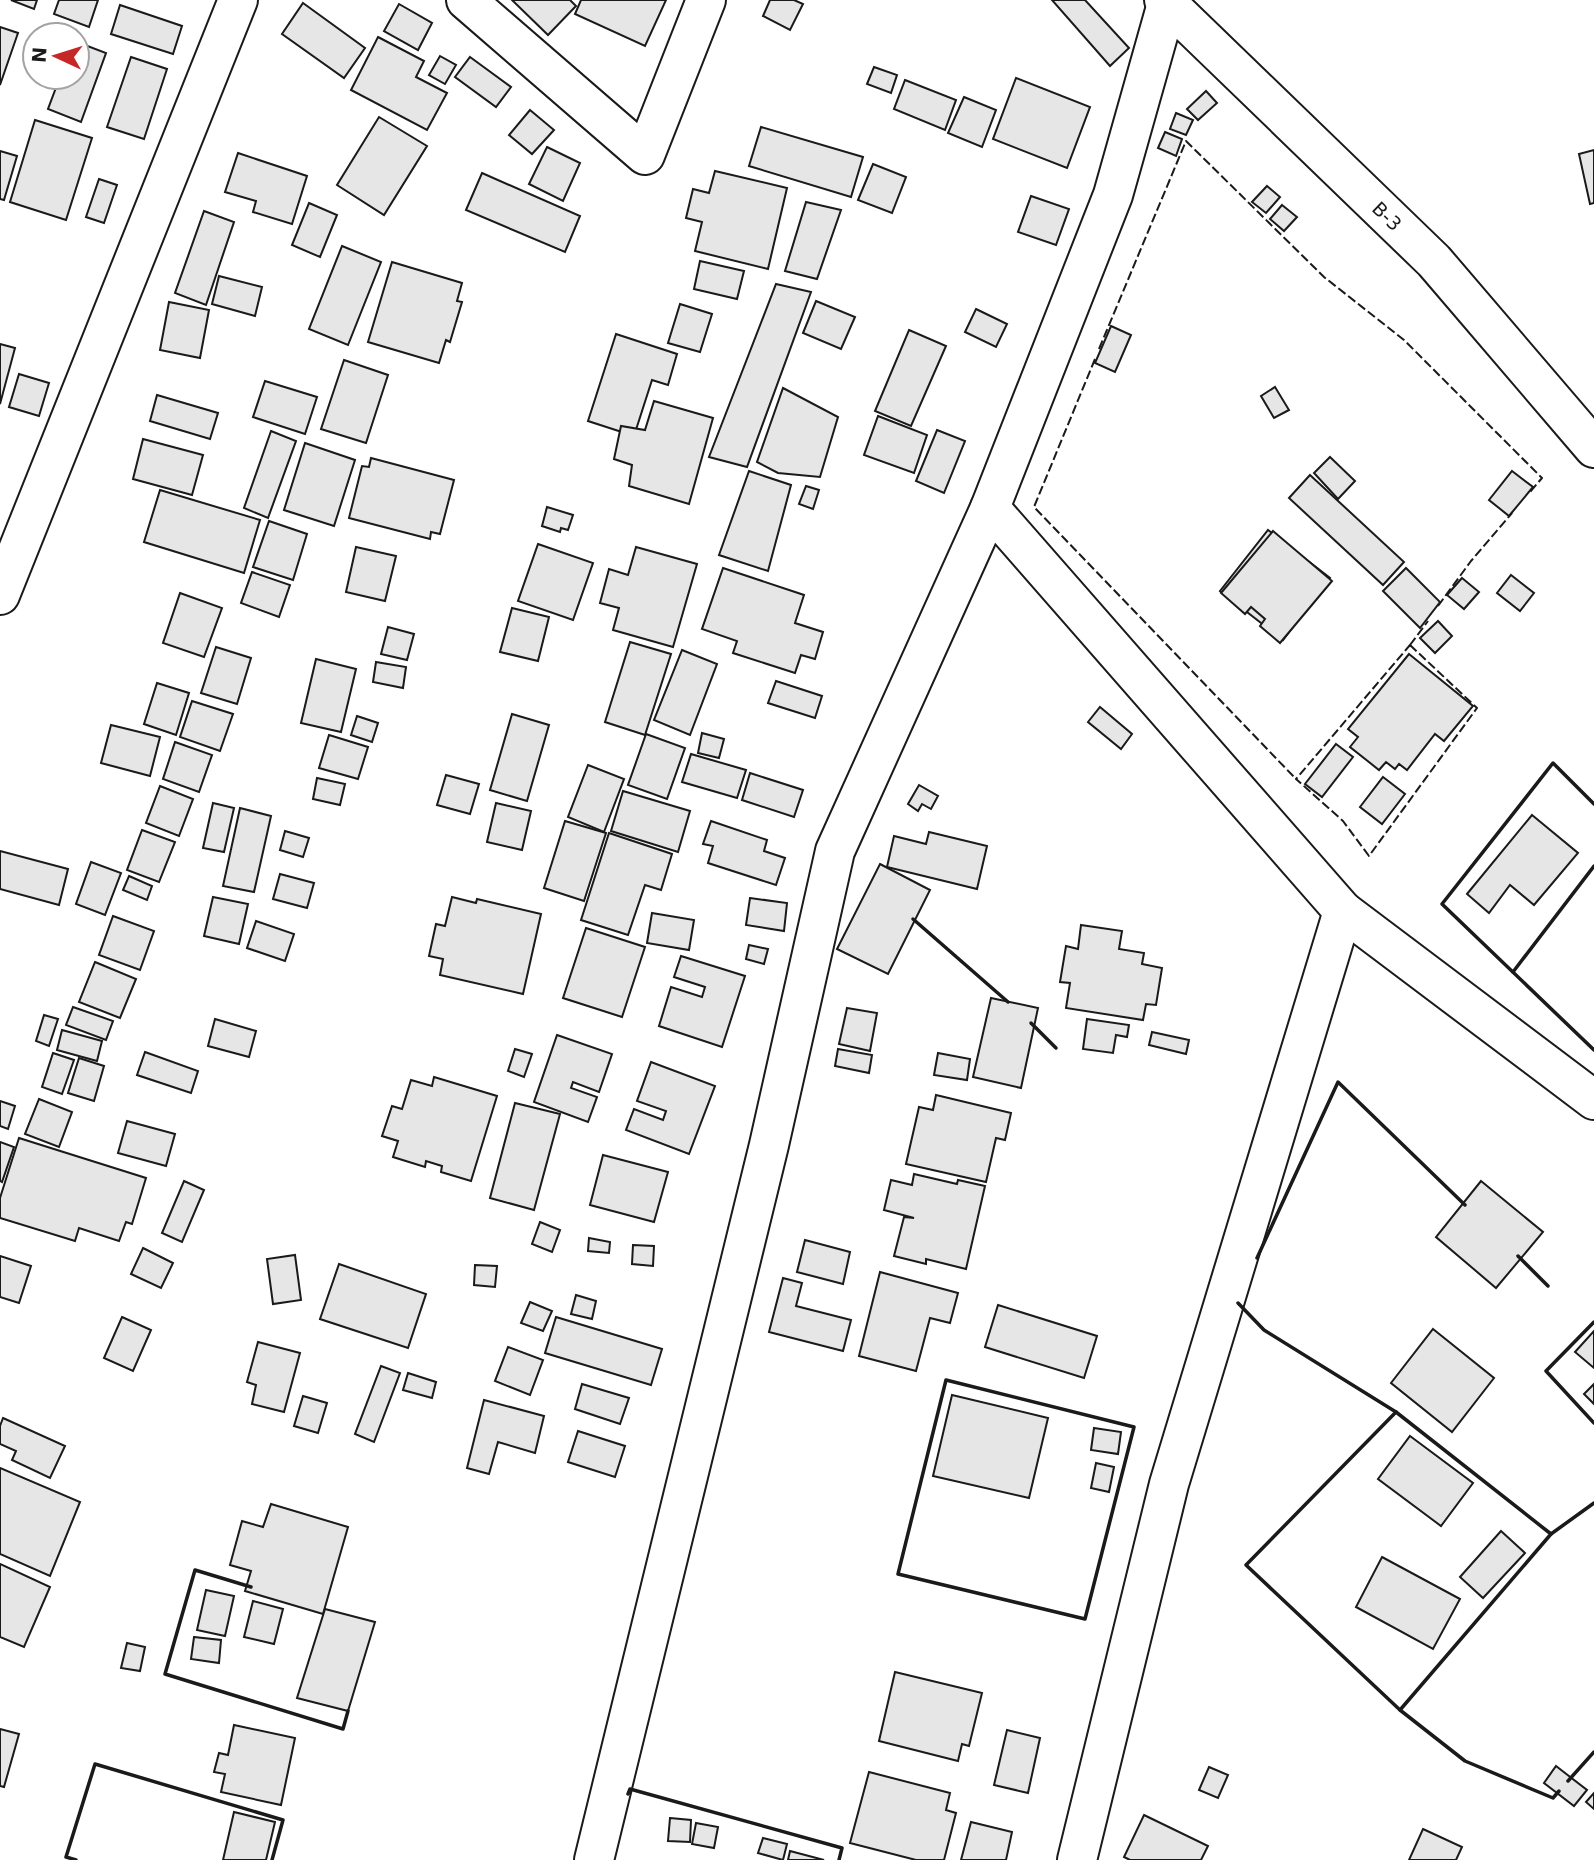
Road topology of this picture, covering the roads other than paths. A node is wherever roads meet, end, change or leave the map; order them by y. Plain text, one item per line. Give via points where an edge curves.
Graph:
1 (238, 0) edge
2 (466, 0) edge
3 (706, 0) edge
4 (1166, 1) edge
5 (1594, 448) edge
6 (990, 508) junction
7 (0, 595) edge
8 (1343, 911) junction
9 (1594, 1100) edge
10 (594, 1860) edge
11 (1077, 1860) edge

1 - 7 street
2 - 3 street via 645,155
4 - 5 street, B-3 via 1434,261
4 - 6 street via 1113,195
6 - 8 street
6 - 10 street via 835,851 769,1145
8 - 9 street
8 - 11 street via 1169,1484

